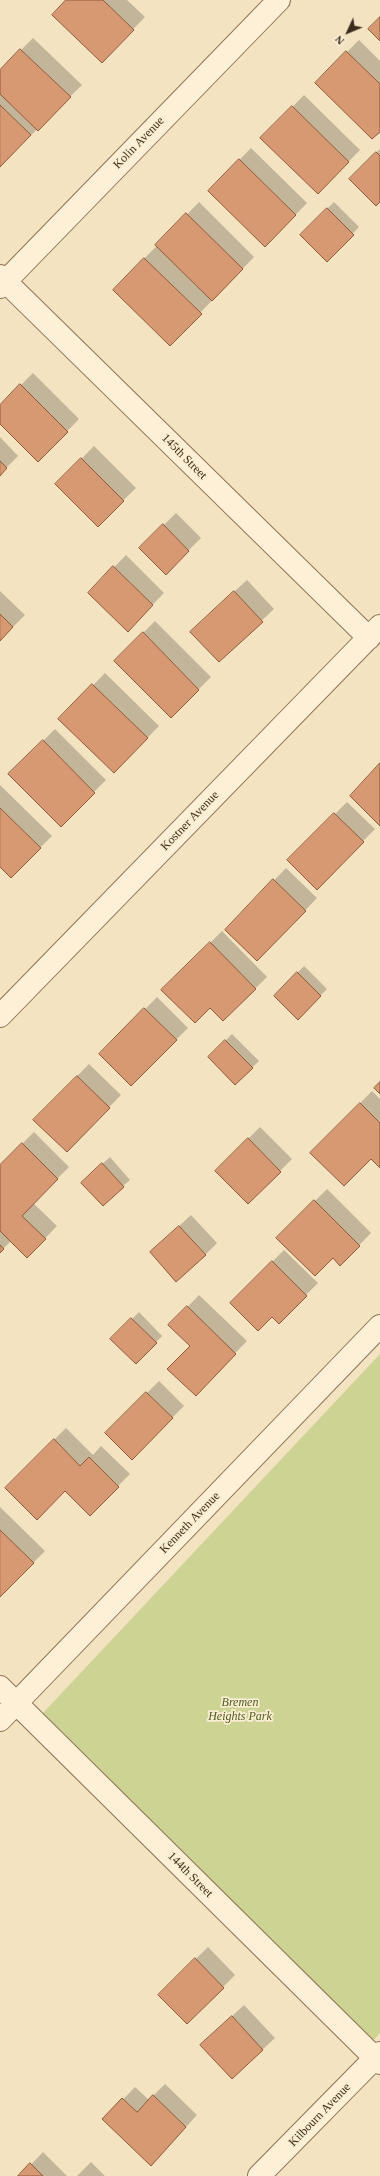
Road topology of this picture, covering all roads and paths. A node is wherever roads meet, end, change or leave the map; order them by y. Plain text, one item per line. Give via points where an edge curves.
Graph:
1 (279, 0) edge
2 (2, 281) edge
3 (374, 632) edge
4 (0, 1016) edge
5 (380, 1326) edge
6 (0, 1687) edge
7 (16, 1703) junction
8 (0, 1720) edge
9 (378, 2058) edge
10 (259, 2176) edge

1 - 2 street, Kolin Avenue
2 - 3 street, 145th Street
3 - 4 street, Kostner Avenue
5 - 7 street, Kenneth Avenue
6 - 7 street, 144th Street
7 - 8 street, Kenneth Avenue
7 - 9 street, 144th Street
9 - 10 street, Kilbourn Avenue

